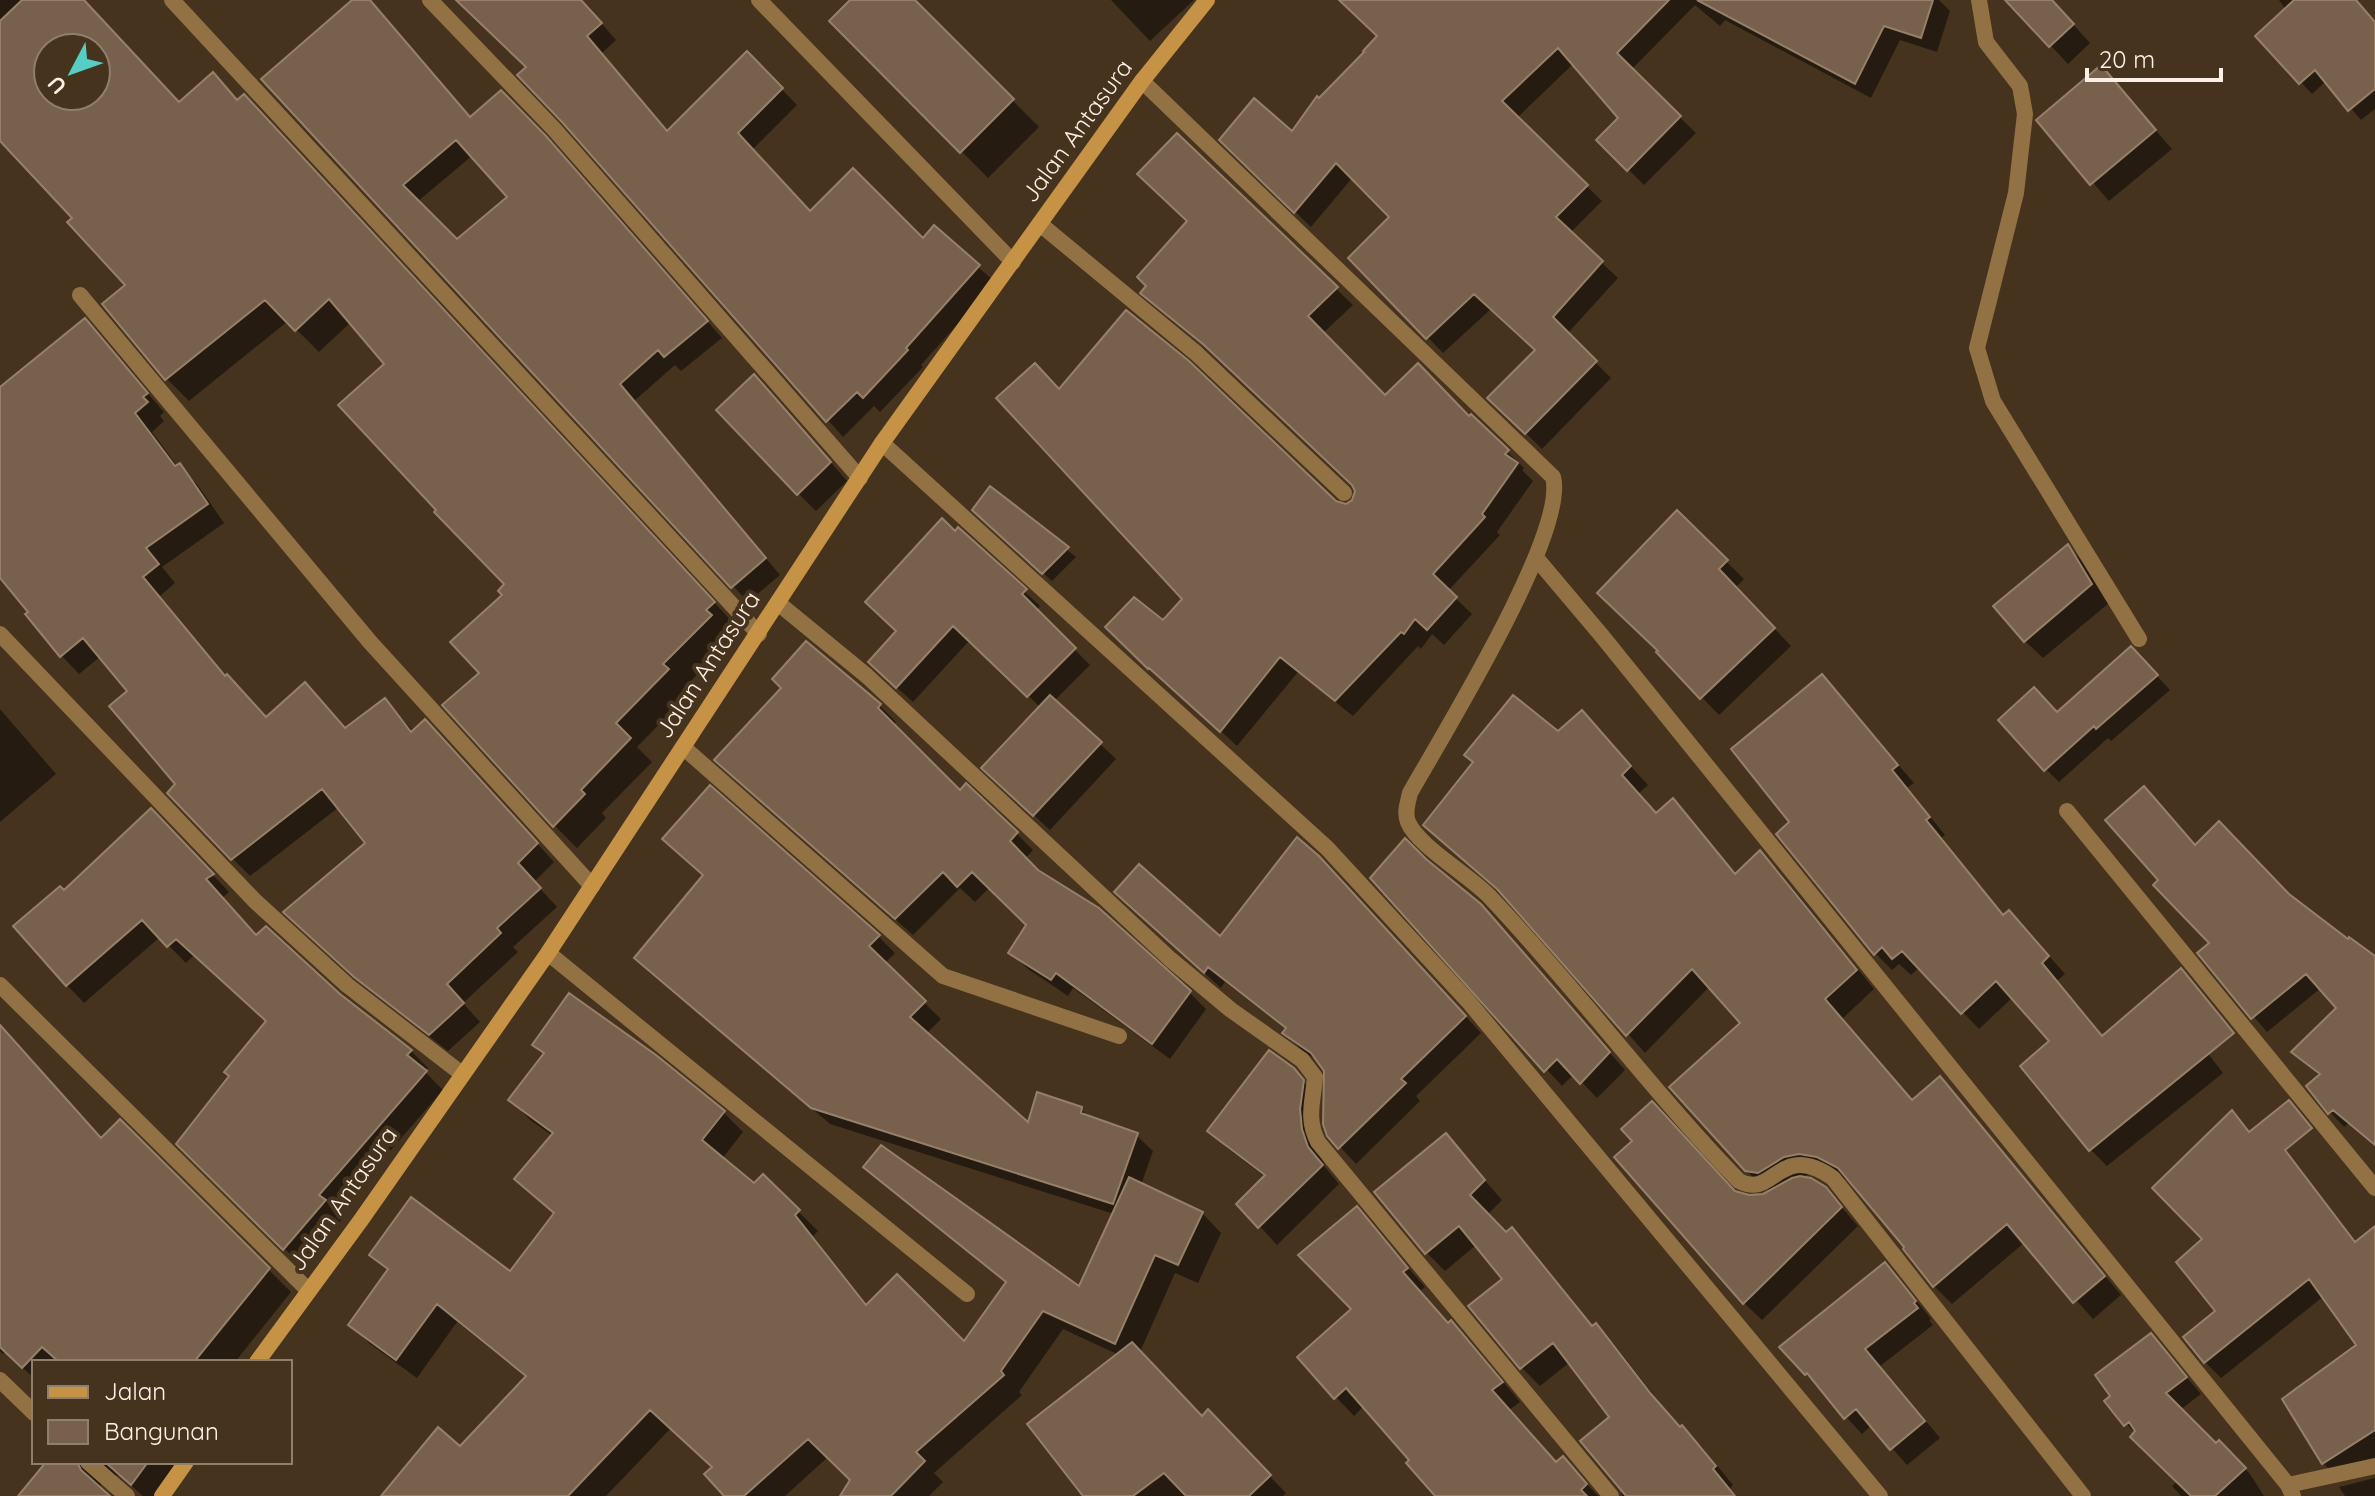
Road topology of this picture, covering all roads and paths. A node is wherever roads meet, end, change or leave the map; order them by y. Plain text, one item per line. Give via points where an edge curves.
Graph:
1 (172, 0) edge
2 (430, 0) edge
3 (759, 0) edge
4 (1207, 0) edge
5 (1979, 0) edge
6 (1142, 81) junction
7 (1040, 224) junction
8 (1013, 262) junction
9 (80, 295) dead end
10 (882, 443) junction
11 (860, 478) junction
12 (1344, 493) dead end
13 (1537, 559) junction
14 (778, 603) junction
15 (0, 634) edge
16 (759, 634) junction
17 (2139, 639) dead end
18 (683, 747) junction
19 (2067, 811) dead end
20 (592, 886) junction
21 (548, 953) junction
22 (0, 985) edge
23 (1119, 1036) dead end
24 (462, 1074) junction
25 (2375, 1188) edge
26 (308, 1290) junction
27 (967, 1294) dead end
28 (258, 1360) edge
29 (0, 1380) edge
30 (32, 1411) edge
31 (90, 1464) edge
32 (185, 1464) edge
33 (2375, 1466) edge
34 (2290, 1491) edge
35 (127, 1496) edge
36 (162, 1496) edge
37 (1611, 1496) edge
38 (1880, 1496) edge
39 (2083, 1496) edge

1 - 16 street
2 - 11 street via 554,129
3 - 8 street
4 - 6 main road, Jalan Antasura
5 - 17 street via 1986,42 2020,86 2025,114 2016,193 1977,348 1993,401
6 - 7 main road, Jalan Antasura
6 - 13 street via 1551,474 1553,503
7 - 8 main road, Jalan Antasura
7 - 12 street via 1196,353
8 - 10 main road, Jalan Antasura
9 - 20 street via 370,642
10 - 11 main road, Jalan Antasura
10 - 38 street via 1327,848 1468,1001
11 - 14 main road, Jalan Antasura
13 - 34 street
13 - 39 street via 1410,793 1407,822 1540,950 1739,1181 1759,1186 1799,1164 1833,1178
14 - 16 main road, Jalan Antasura
14 - 37 street via 867,676 1170,959 1302,1060 1315,1077 1309,1112 1318,1142
15 - 24 street via 255,901 347,985
16 - 18 main road, Jalan Antasura
18 - 20 main road, Jalan Antasura
18 - 23 street via 943,976
19 - 25 street
20 - 21 main road, Jalan Antasura
21 - 24 main road, Jalan Antasura
21 - 27 street
22 - 26 street
24 - 26 main road, Jalan Antasura
26 - 28 main road, Jalan Antasura
29 - 30 street
31 - 35 street
32 - 36 main road
33 - 34 street

